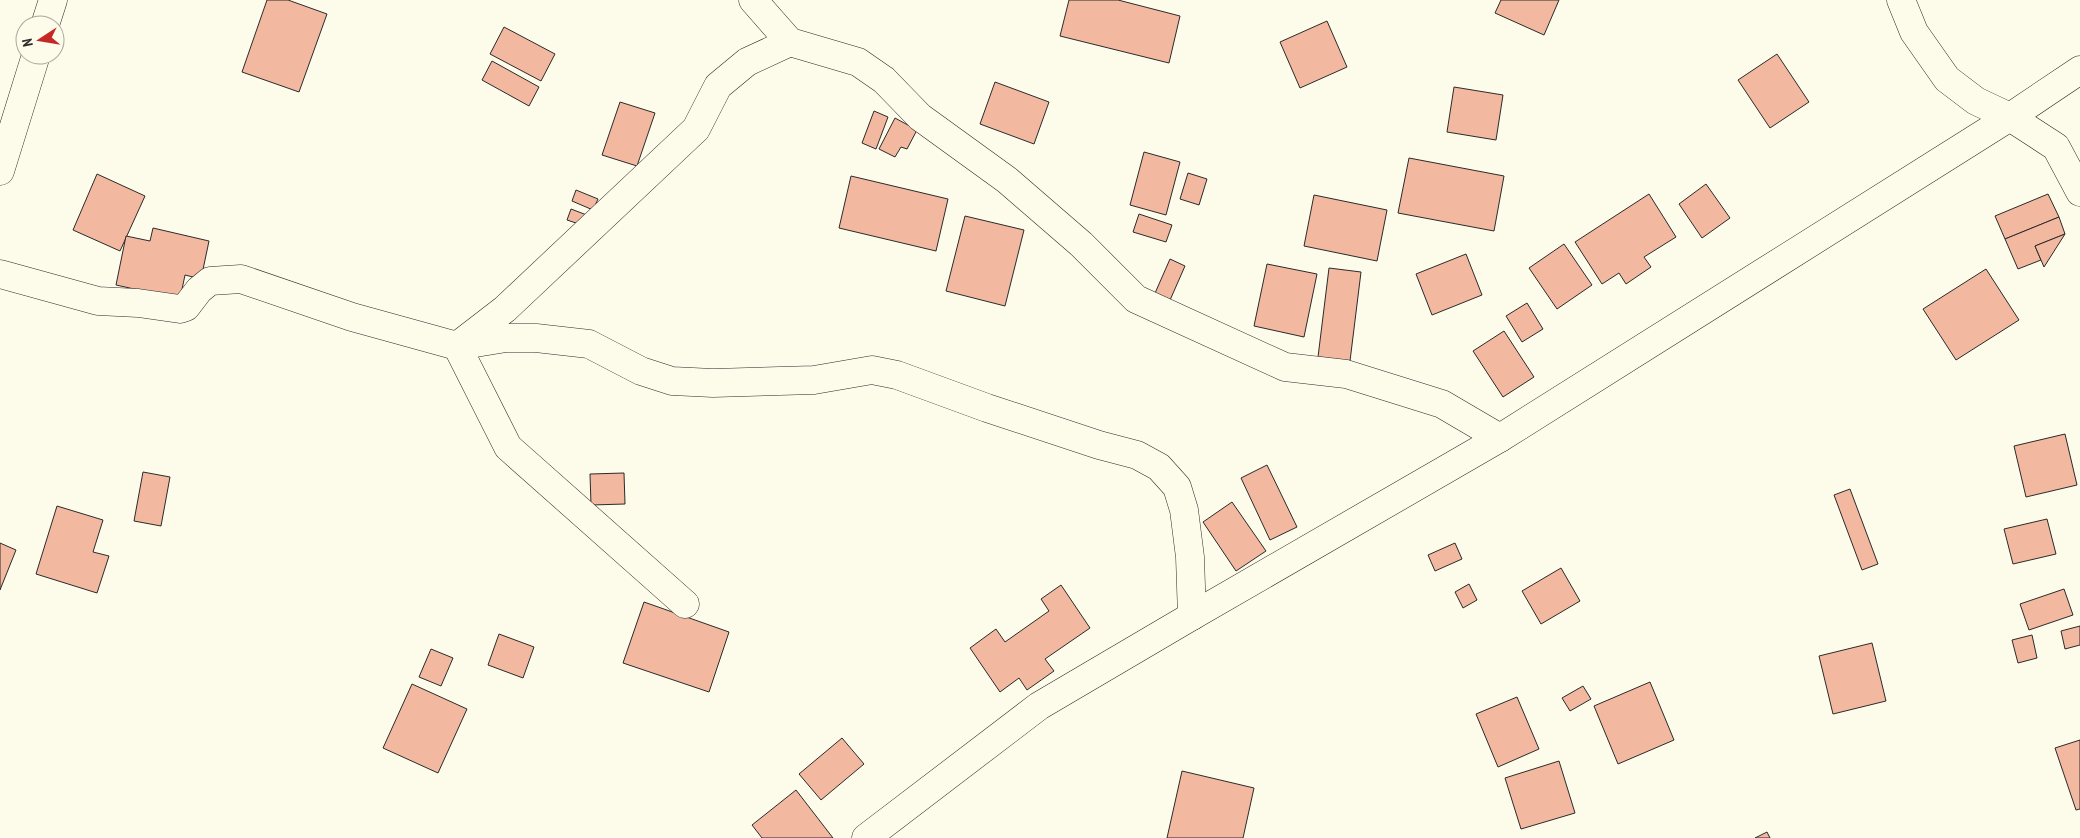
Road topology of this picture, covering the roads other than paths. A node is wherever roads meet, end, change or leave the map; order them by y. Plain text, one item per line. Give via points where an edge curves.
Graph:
1 (53, 0) edge
2 (753, 0) edge
3 (1901, 0) edge
4 (48, 15) edge
5 (790, 42) junction
6 (33, 65) edge
7 (2080, 70) edge
8 (2010, 117) junction
9 (0, 171) edge
10 (2080, 192) edge
11 (0, 274) edge
12 (457, 346) junction
13 (1500, 438) junction
14 (686, 604) dead end
15 (1192, 616) junction
16 (866, 838) edge

1 - 4 street
2 - 5 street
3 - 8 street via 1914,32 1948,79 1976,101
5 - 12 street via 747,62 718,86 696,129 505,309
5 - 13 street via 858,62 884,80 920,117 1007,180 1074,237 1136,300 1285,367 1346,374 1442,404
6 - 9 street
7 - 8 street
8 - 10 street via 2056,147
8 - 13 street
11 - 12 street via 98,301 180,308 186,307 198,290 210,281 241,279 352,317
12 - 14 street via 508,447
12 - 15 street via 506,338 589,344 641,370 672,381 814,380 872,370 897,374 1099,445 1137,454 1159,467 1177,488 1184,510 1190,557
13 - 15 street
15 - 16 street via 1039,706

